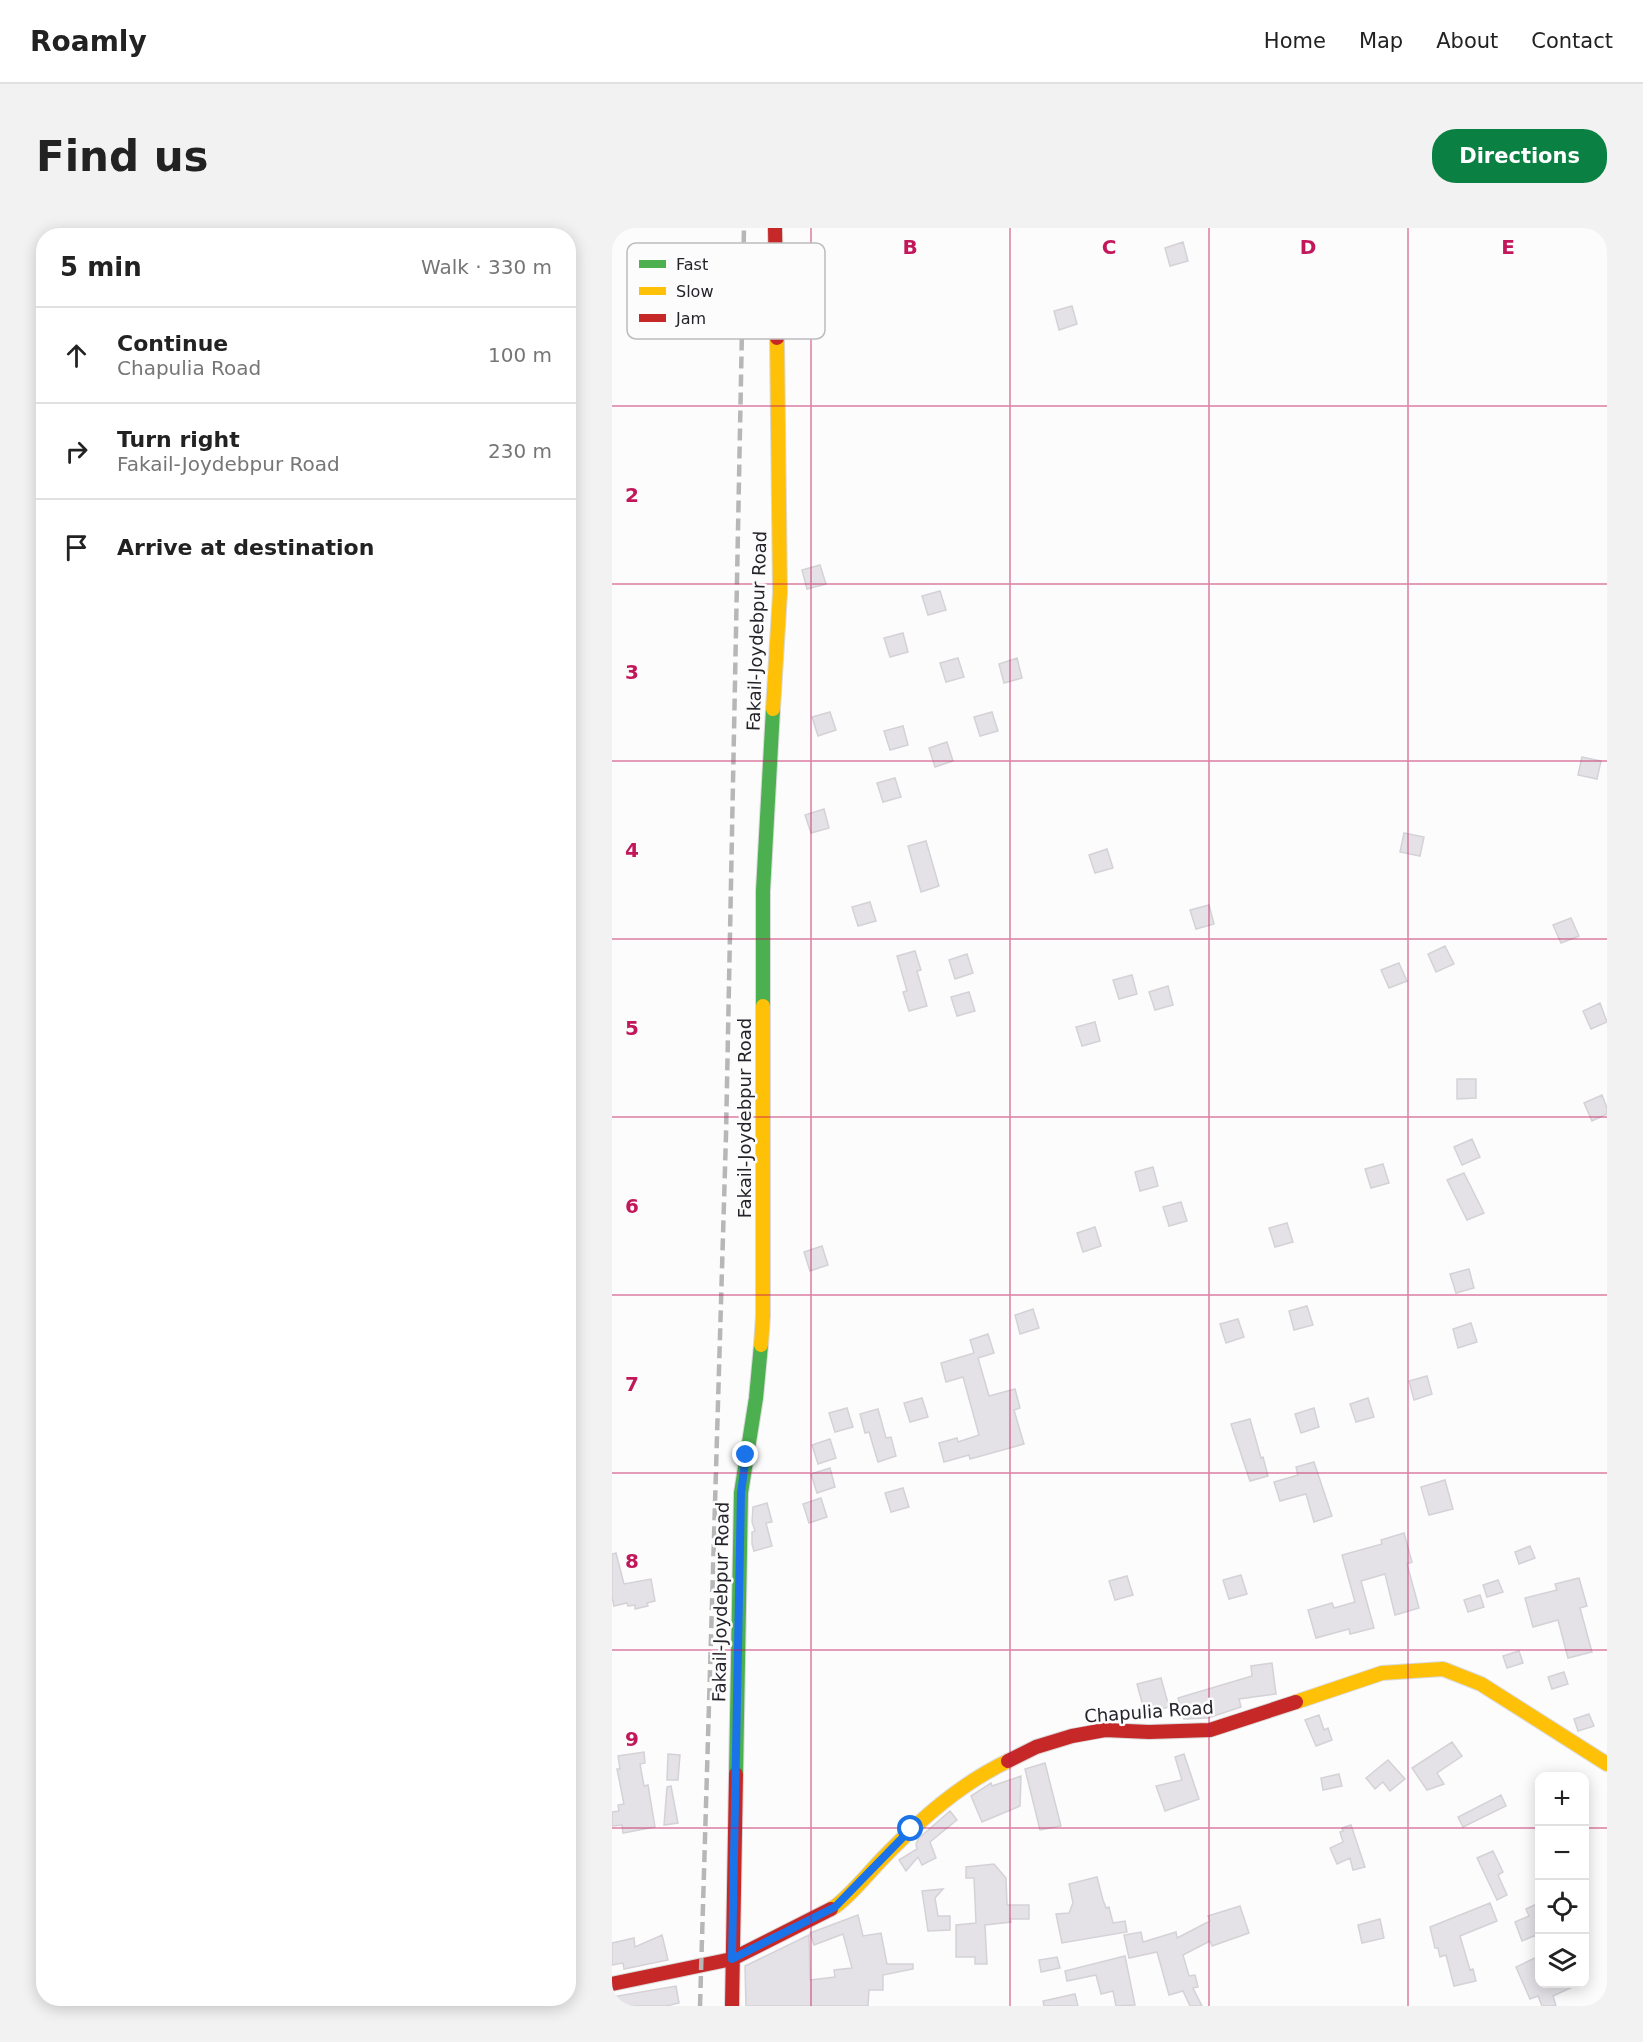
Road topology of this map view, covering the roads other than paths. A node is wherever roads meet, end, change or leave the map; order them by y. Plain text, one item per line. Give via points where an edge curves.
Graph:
1 (775, 228) edge
2 (775, 243) edge
3 (777, 339) edge
4 (1607, 1764) edge
5 (732, 1959) junction
6 (612, 1984) edge
7 (732, 2006) edge

1 - 2 street, Fakail-Joydebpur Road
3 - 5 street, Fakail-Joydebpur Road via 780,593 763,891 763,1316 756,1398 741,1493
4 - 5 street, Chapulia Road via 1481,1684 1443,1669 1382,1673 1210,1730 1105,1730 1072,1736 1036,1747 956,1791 911,1829 835,1907
5 - 6 street, Chapulia Road
5 - 7 street, Fakail-Joydebpur Road

